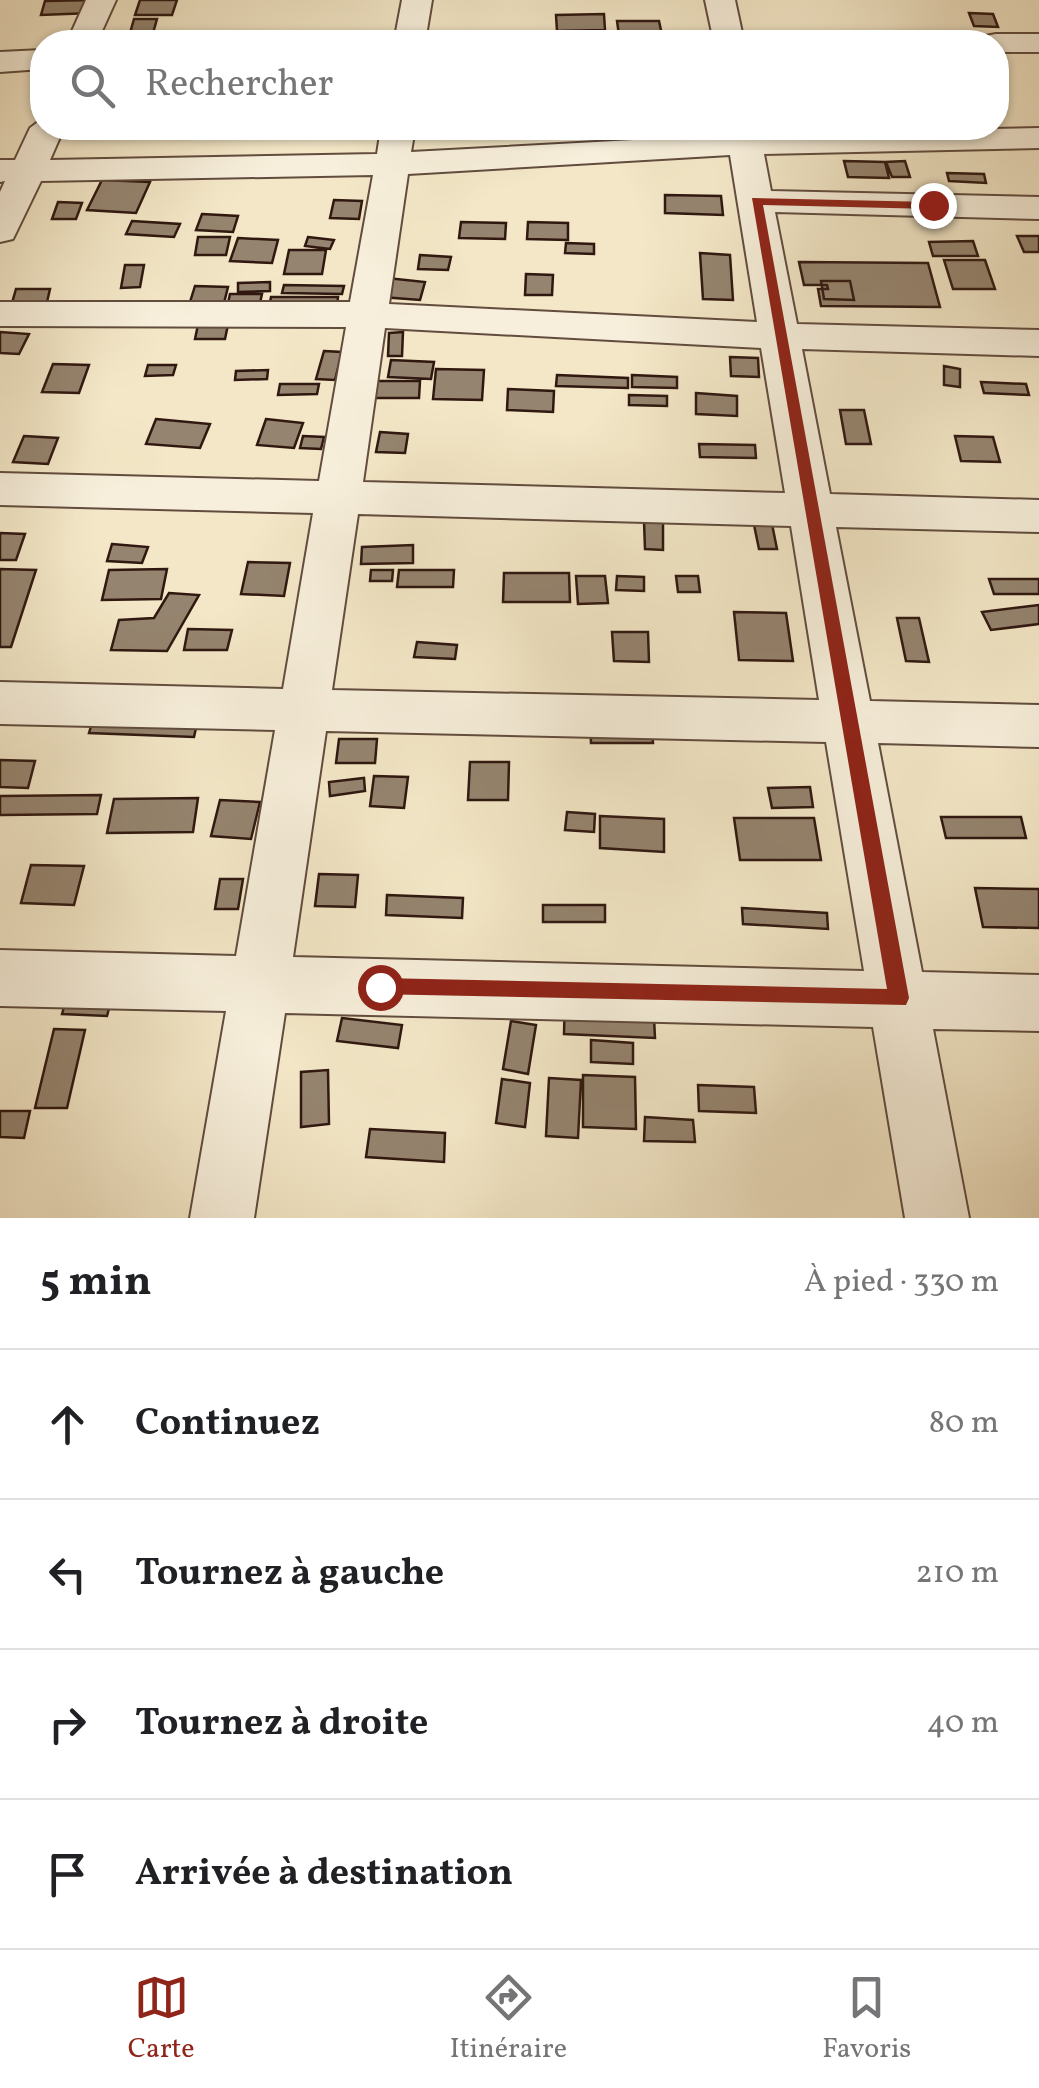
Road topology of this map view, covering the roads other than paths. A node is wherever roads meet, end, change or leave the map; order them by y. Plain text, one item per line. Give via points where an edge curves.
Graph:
1 (101, 0) edge
2 (417, 0) edge
3 (720, 0) edge
4 (87, 30) edge
5 (412, 30) edge
6 (726, 30) edge
7 (1039, 42) edge
8 (1009, 43) edge
9 (30, 61) edge
10 (0, 62) edge
11 (1009, 138) edge
12 (1039, 138) edge
13 (38, 140) edge
14 (604, 140) edge
15 (745, 140) edge
16 (395, 146) edge
17 (14, 171) edge
18 (756, 201) junction
19 (1039, 208) edge
20 (0, 231) edge
21 (0, 314) edge
22 (367, 315) junction
23 (780, 336) junction
24 (1039, 343) edge
25 (0, 489) edge
26 (338, 498) junction
27 (813, 508) junction
28 (1039, 516) edge
29 (0, 702) edge
30 (304, 710) junction
31 (850, 720) junction
32 (1039, 726) edge
33 (0, 978) edge
34 (260, 985) junction
35 (898, 998) junction
36 (1039, 1003) edge
37 (222, 1218) edge
38 (937, 1218) edge

1 - 4 street
2 - 5 street
3 - 6 street
7 - 8 street
9 - 10 street
11 - 12 street
13 - 17 street
14 - 16 street
15 - 18 street
16 - 17 street
16 - 22 street
17 - 20 street
18 - 19 street
18 - 23 street
21 - 22 street
22 - 23 street
22 - 26 street
23 - 24 street
23 - 27 street
25 - 26 street
26 - 27 street
26 - 30 street
27 - 28 street
27 - 31 street
29 - 30 street
30 - 31 street
30 - 34 street
31 - 32 street
31 - 35 street
33 - 34 street
34 - 35 street
34 - 37 street
35 - 36 street
35 - 38 street

